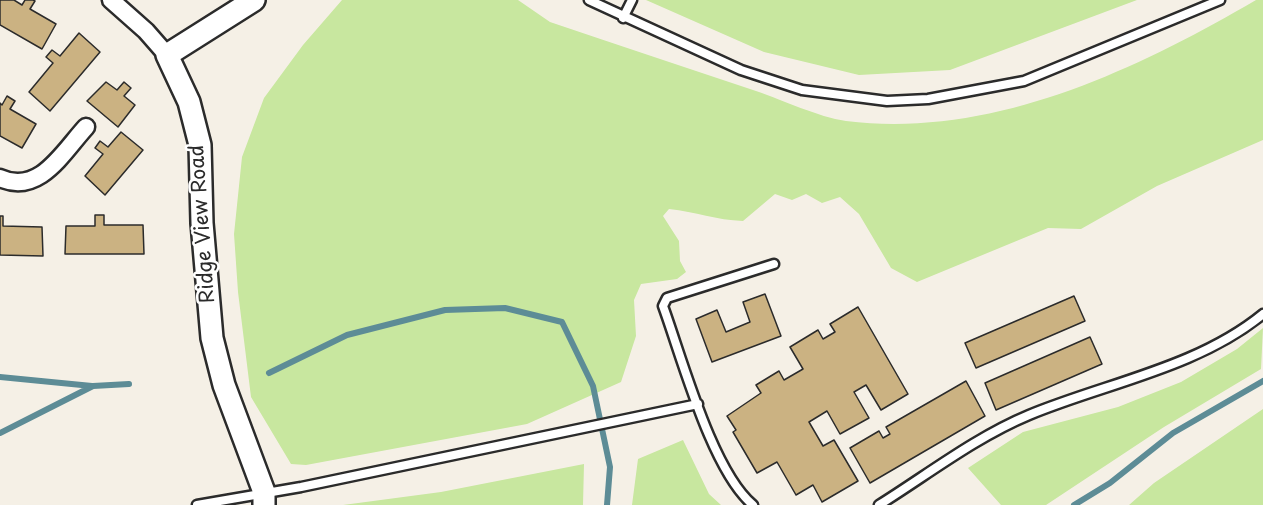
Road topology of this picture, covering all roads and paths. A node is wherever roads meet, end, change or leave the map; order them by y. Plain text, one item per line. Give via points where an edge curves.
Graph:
1 (111, 0) edge
2 (254, 0) edge
3 (589, 0) edge
4 (632, 0) edge
5 (1220, 0) edge
6 (623, 18) junction
7 (167, 55) junction
8 (86, 127) dead end
9 (0, 178) edge
10 (774, 264) dead end
11 (1263, 314) edge
12 (698, 404) junction
13 (264, 499) edge
14 (197, 505) edge
15 (281, 505) edge
16 (753, 505) edge
17 (879, 505) edge

1 - 7 street
2 - 7 street
3 - 6 lane
4 - 6 lane
5 - 6 lane via 1024,81 974,92 887,101 802,90 761,77
7 - 13 street, Ridge View Road via 189,102 200,145 212,338 224,385
8 - 9 street via 40,177 29,183
10 - 12 lane via 663,301
11 - 17 lane via 1222,342 1184,359 1027,416
12 - 13 lane via 302,487
12 - 16 lane via 731,481
13 - 14 lane
13 - 15 street

